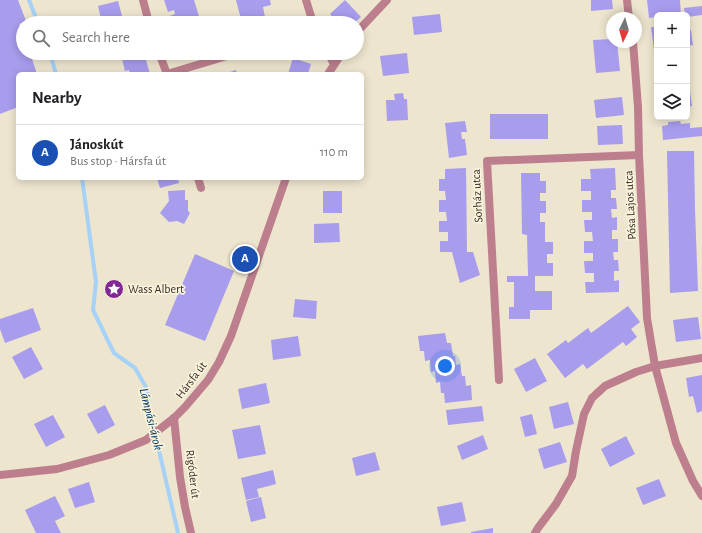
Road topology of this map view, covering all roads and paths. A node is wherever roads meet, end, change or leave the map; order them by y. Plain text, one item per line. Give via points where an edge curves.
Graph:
1 (143, 0) edge
2 (306, 0) edge
3 (387, 0) edge
4 (627, 0) edge
5 (628, 12) edge
6 (147, 16) edge
7 (311, 16) edge
8 (364, 25) edge
9 (633, 48) edge
10 (162, 60) edge
11 (214, 60) edge
12 (332, 60) edge
13 (337, 60) edge
14 (334, 64) junction
15 (166, 72) edge
16 (174, 72) edge
17 (329, 72) edge
18 (639, 155) junction
19 (199, 180) edge
20 (285, 180) edge
21 (201, 188) dead end
22 (702, 358) edge
23 (655, 366) junction
24 (499, 380) dead end
25 (174, 418) junction
26 (0, 475) edge
27 (702, 496) edge
28 (191, 533) edge
29 (535, 533) edge

1 - 6 street
2 - 7 street
3 - 8 street
4 - 5 street
9 - 18 street, Pósa Lajos utca
10 - 15 street
11 - 16 street
12 - 14 street
13 - 14 street
14 - 17 street
18 - 23 street, Pósa Lajos utca via 647,318
18 - 24 street, Sorház utca via 487,161
19 - 21 street
20 - 25 street, Hársfa út via 231,336 219,362 208,380
22 - 23 street
23 - 27 street, Pósa Lajos utca via 676,443
23 - 29 street via 605,386 592,398 584,414 572,476
25 - 26 street, Hársfa út via 146,440 109,455 57,469
25 - 28 street, Rigóder út via 180,477

